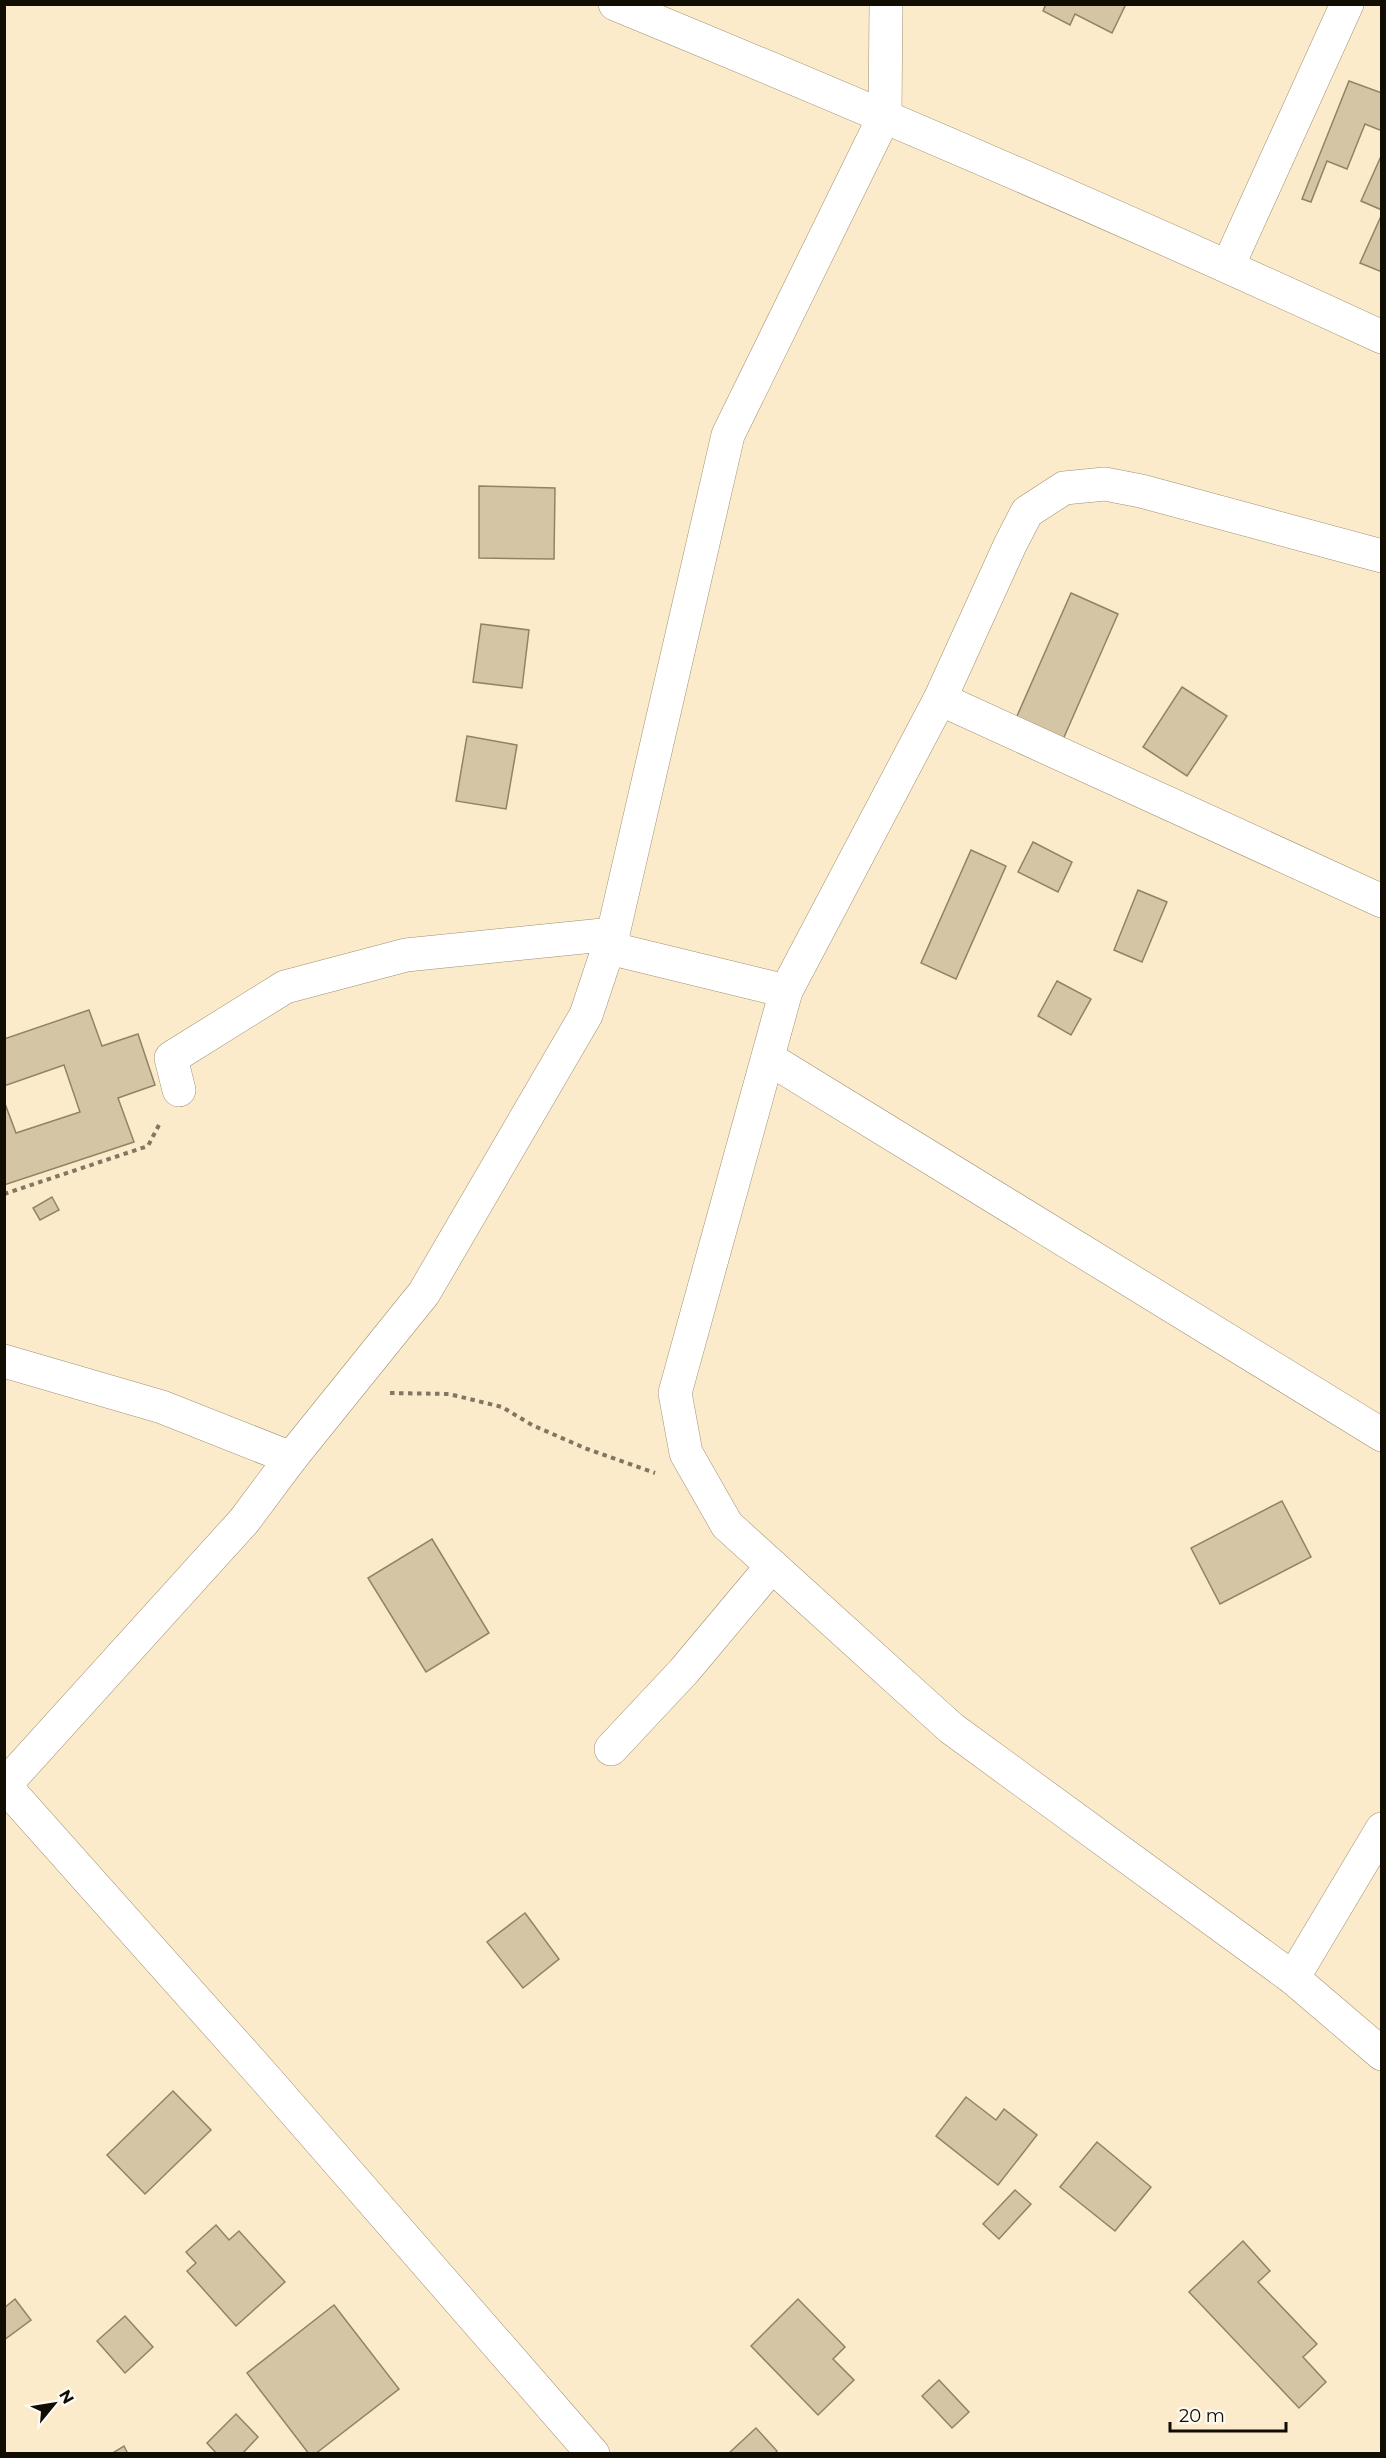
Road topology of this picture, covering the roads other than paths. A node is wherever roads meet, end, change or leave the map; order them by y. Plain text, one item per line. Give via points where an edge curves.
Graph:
1 (615, 4) edge
2 (886, 4) edge
3 (1347, 4) edge
4 (885, 115) junction
5 (1228, 266) junction
6 (1382, 337) edge
7 (1382, 556) edge
8 (940, 699) junction
9 (1382, 902) edge
10 (611, 941) junction
11 (786, 991) junction
12 (768, 1058) junction
13 (179, 1090) road end
14 (4, 1361) edge
15 (1382, 1435) edge
16 (291, 1458) junction
17 (772, 1566) junction
18 (611, 1749) dead end
19 (5, 1786) edge
20 (1382, 1828) edge
21 (1293, 1978) junction
22 (1382, 2054) edge
23 (593, 2454) edge

1 - 4 street
2 - 4 street
3 - 5 street
4 - 5 street
4 - 10 street via 728,435
5 - 6 street
7 - 8 street via 1141,491 1105,484 1064,488 1027,512
8 - 9 street
8 - 11 street
10 - 11 street
10 - 13 street via 406,955 285,987 171,1058
10 - 16 street via 586,1016 424,1293
11 - 12 street
12 - 15 street
12 - 17 street via 675,1393 686,1453 695,1470 726,1525
14 - 16 street via 162,1407
16 - 19 street via 244,1521
17 - 18 street via 684,1671
17 - 21 street via 951,1728
19 - 23 street
20 - 21 street
21 - 22 street

